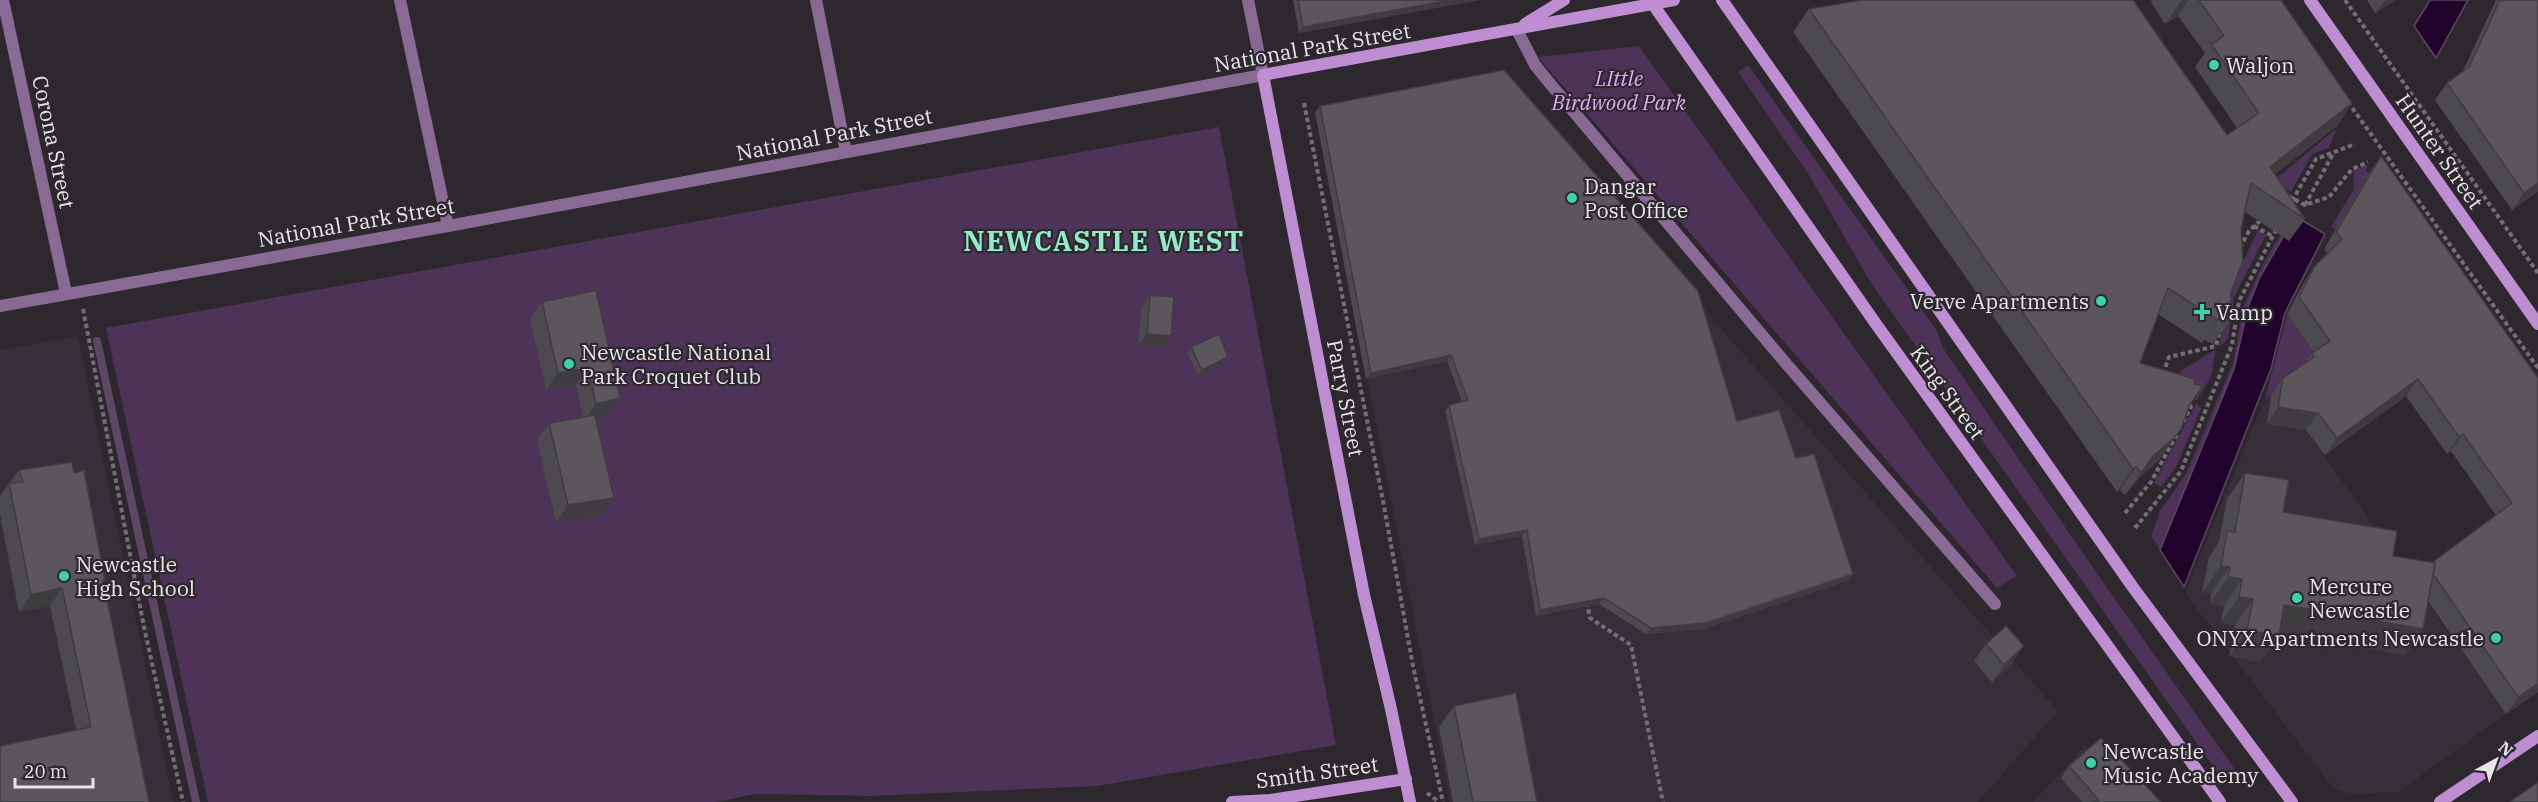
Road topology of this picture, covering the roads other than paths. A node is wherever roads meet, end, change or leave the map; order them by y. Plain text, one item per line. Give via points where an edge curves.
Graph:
1 (3, 0) edge
2 (400, 0) edge
3 (816, 0) edge
4 (1248, 0) edge
5 (1564, 0) edge
6 (1674, 0) edge
7 (1722, 0) edge
8 (2310, 0) edge
9 (1652, 2) edge
10 (1517, 30) junction
11 (1263, 75) junction
12 (846, 152) junction
13 (448, 226) junction
14 (66, 293) junction
15 (0, 306) edge
16 (2538, 324) edge
17 (1995, 604) dead end
18 (2538, 736) edge
19 (1406, 779) junction
20 (1232, 802) edge
21 (1410, 802) edge
22 (2220, 802) edge
23 (2292, 802) edge
24 (2440, 802) edge

1 - 14 street, Corona Street
2 - 13 street
3 - 12 street
4 - 11 street, Parry Street
5 - 10 main road
6 - 9 main road, National Park Street
7 - 23 main road, King Street via 2132,586
8 - 16 main road, Hunter Street
9 - 10 main road, National Park Street
9 - 22 main road, King Street via 1875,324
10 - 11 main road, National Park Street
10 - 17 street via 1540,72
11 - 12 street, National Park Street
11 - 19 main road, Parry Street via 1364,595
12 - 13 street, National Park Street
13 - 14 street, National Park Street
14 - 15 street, National Park Street
18 - 24 main road
19 - 20 main road, Smith Street
19 - 21 main road, Parry Street

